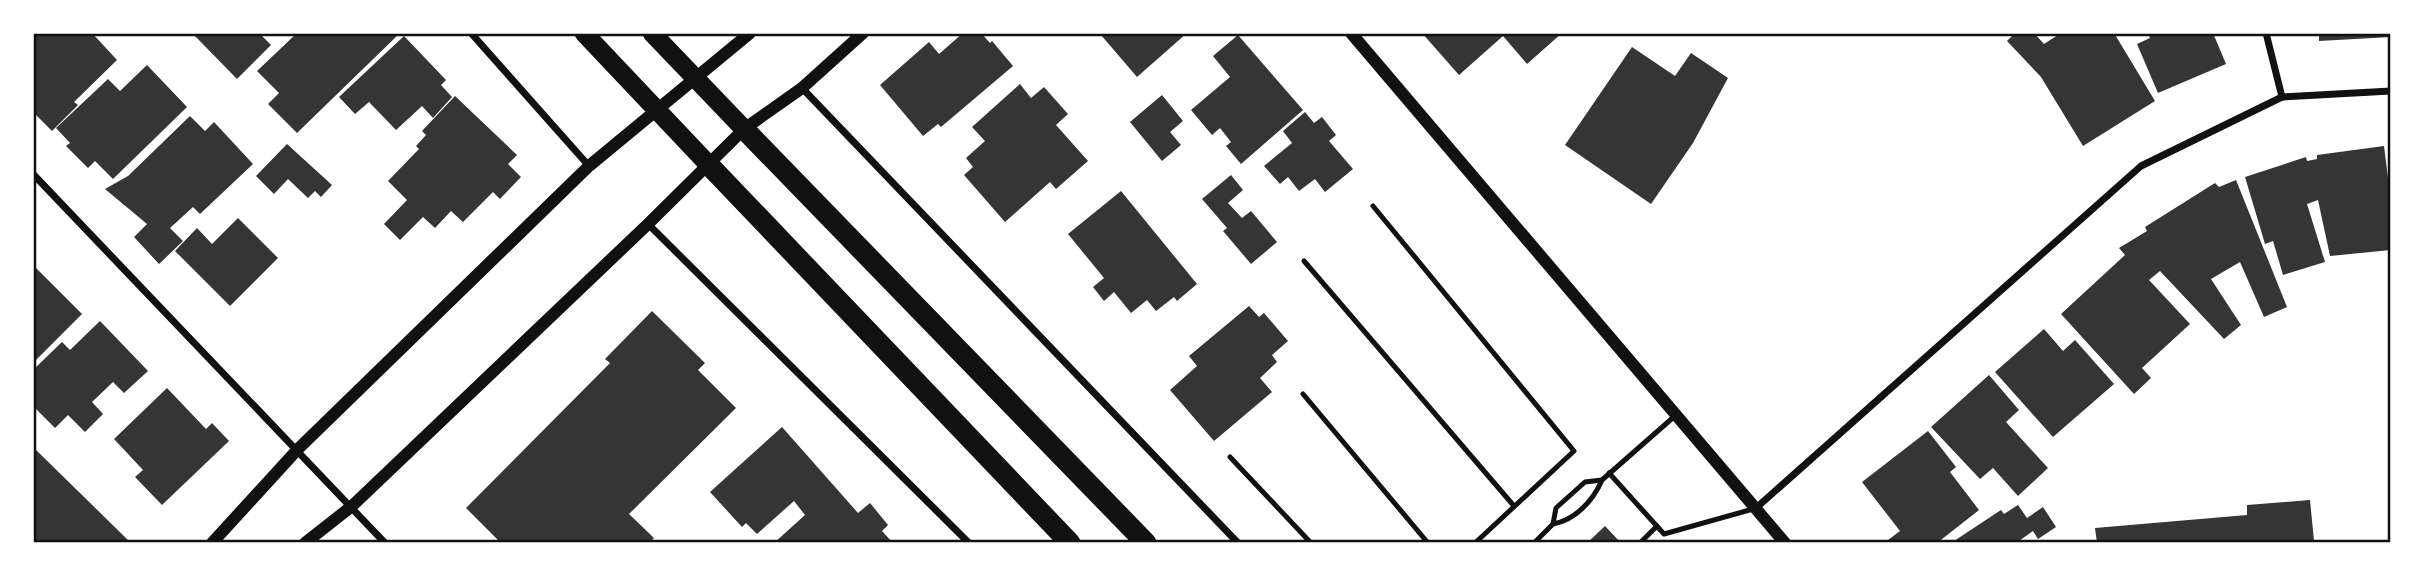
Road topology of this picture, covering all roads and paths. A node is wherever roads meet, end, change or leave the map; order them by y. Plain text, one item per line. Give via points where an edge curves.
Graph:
1 (471, 33) edge
2 (584, 33) edge
3 (652, 33) edge
4 (863, 33) edge
5 (1351, 33) edge
6 (2266, 33) edge
7 (748, 34) edge
8 (694, 78) junction
9 (802, 88) junction
10 (2391, 91) edge
11 (2282, 97) junction
12 (658, 110) junction
13 (744, 129) junction
14 (707, 163) junction
15 (589, 166) junction
16 (33, 174) edge
17 (1373, 206) dead end
18 (648, 224) junction
19 (1304, 261) dead end
20 (1303, 394) dead end
21 (1676, 415) junction
22 (297, 450) junction
23 (1230, 457) dead end
24 (1609, 473) junction
25 (1602, 480) junction
26 (352, 506) junction
27 (1514, 506) junction
28 (1756, 508) junction
29 (1553, 524) junction
30 (1657, 526) junction
31 (212, 543) edge
32 (305, 543) edge
33 (385, 543) edge
34 (969, 543) edge
35 (1070, 543) edge
36 (1146, 543) edge
37 (1238, 543) edge
38 (1311, 543) edge
39 (1429, 543) edge
40 (1475, 543) edge
41 (1534, 543) edge
42 (1640, 543) edge
43 (1785, 543) edge

1 - 15 street
2 - 12 highway
3 - 8 highway
4 - 9 street
5 - 21 street
6 - 11 street
7 - 8 street
8 - 12 street
8 - 13 highway
9 - 13 street
9 - 37 street
10 - 11 street
11 - 28 street via 2141,166
12 - 14 highway
12 - 15 street
13 - 14 street
13 - 36 highway
14 - 18 street
14 - 35 highway
15 - 22 street
16 - 22 street
17 - 27 lane via 1574,451
18 - 26 street
18 - 34 street
19 - 27 lane
20 - 39 lane
21 - 24 lane
21 - 28 street
22 - 26 street
22 - 31 street
23 - 38 lane
24 - 25 lane
24 - 30 lane
25 - 29 lane via 1596,495 1568,521
25 - 29 lane via 1585,482 1556,508
26 - 32 street
26 - 33 street
27 - 40 lane
28 - 30 lane via 1664,534
28 - 43 street
29 - 41 lane
30 - 42 lane

